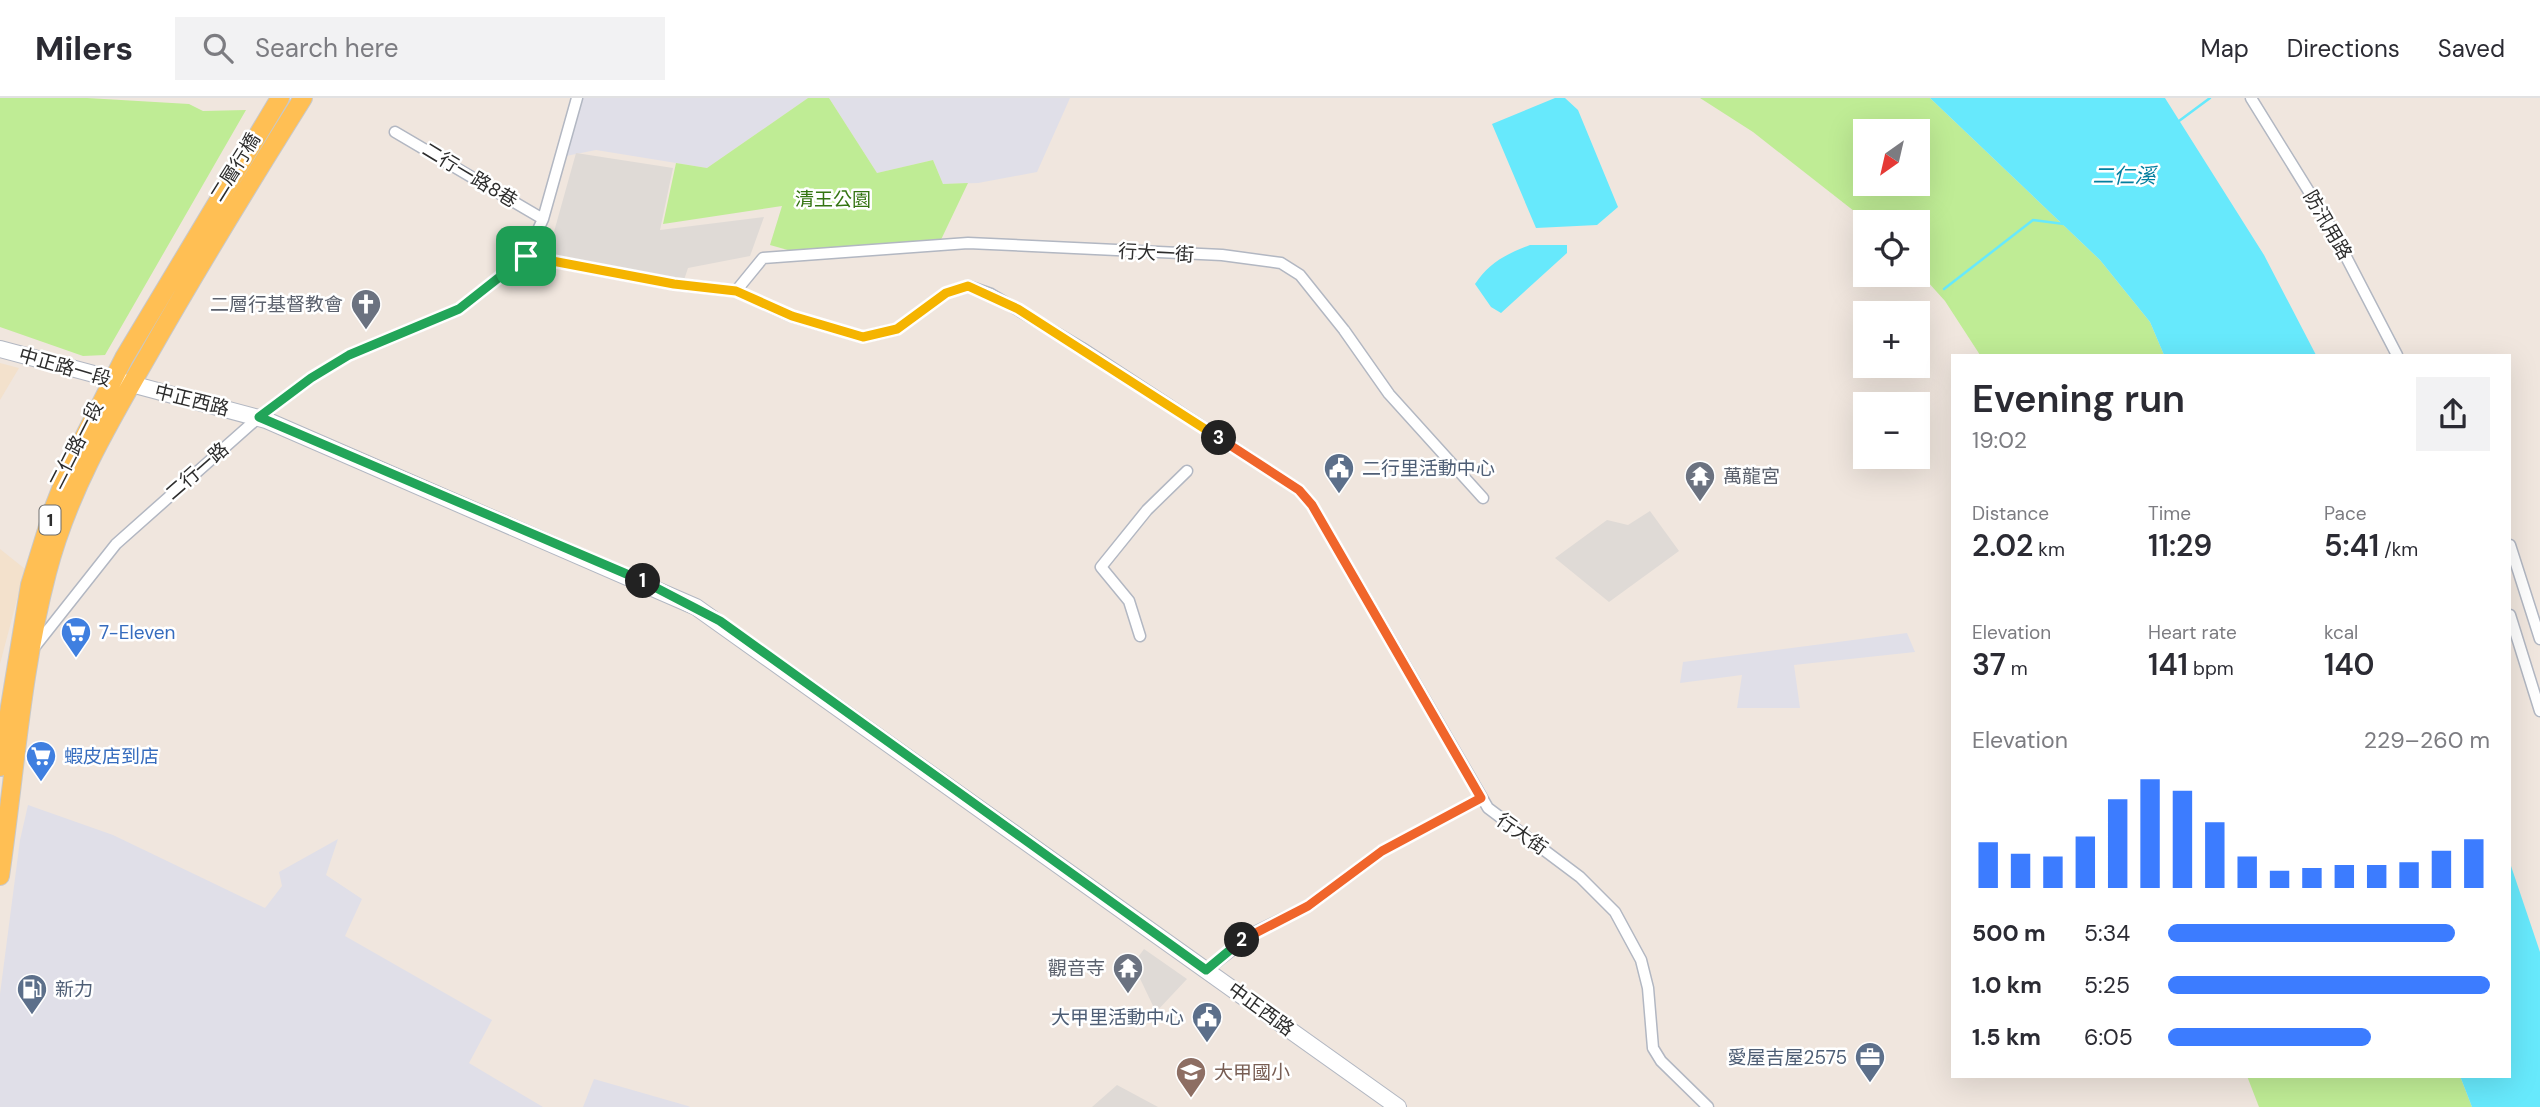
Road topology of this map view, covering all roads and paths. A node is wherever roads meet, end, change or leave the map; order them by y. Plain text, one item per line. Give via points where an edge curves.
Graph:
1 (279, 98) edge
2 (303, 98) edge
3 (577, 98) edge
4 (2251, 98) edge
5 (395, 132) dead end
6 (209, 212) joint
7 (543, 219) junction
8 (225, 222) joint
9 (526, 256) junction
10 (736, 291) junction
11 (0, 349) edge
12 (2396, 354) edge
13 (122, 383) junction
14 (259, 417) junction
15 (1187, 471) dead end
16 (1483, 498) dead end
17 (2511, 548) edge
18 (2511, 618) edge
19 (1140, 636) dead end
20 (2540, 639) edge
21 (28, 655) junction
22 (14, 668) junction
23 (2540, 711) edge
24 (0, 767) edge
25 (1481, 798) junction
26 (0, 876) edge
27 (1206, 970) junction
28 (1398, 1107) edge
29 (1708, 1107) edge

1 - 6 main road, 二層行橋 / 1
2 - 8 main road, 二層行橋 / 1
3 - 7 street, 二行一路
4 - 12 street, 防汛用路 via 2329,224
5 - 7 street, 二行一路8巷
6 - 13 main road, 二仁路一段 / 1
7 - 9 street, 二行一路
8 - 13 main road, 二仁路一段 / 1
9 - 10 street, 行大街
9 - 14 street, 二行一路 via 459,309 349,355
10 - 16 street, 行大一街 via 763,258 922,245 968,243 1281,263 1300,275 1389,394
10 - 25 street, 行大街 via 792,316 863,337 897,329 946,293 968,286 991,294 1299,490 1312,505
11 - 13 street, 中正路一段
13 - 14 street, 中正西路
13 - 21 main road, 二仁路一段 / 1 via 66,513
13 - 22 main road, 二仁路一段 / 1 via 72,461 54,506 30,585
14 - 21 street, 二行一路 via 116,544
14 - 27 street, 中正西路 via 696,607
15 - 19 street via 1147,510 1101,567 1129,601
17 - 20 street
18 - 23 street
21 - 22 street, 二行一路
21 - 26 main road, 二仁路一段 / 1
22 - 24 main road, 二仁路一段 / 1
25 - 27 street via 1382,851 1308,906 1257,931
25 - 29 street, 行大街 via 1499,819 1580,877 1615,912 1641,960 1653,1048
27 - 28 street, 中正西路

